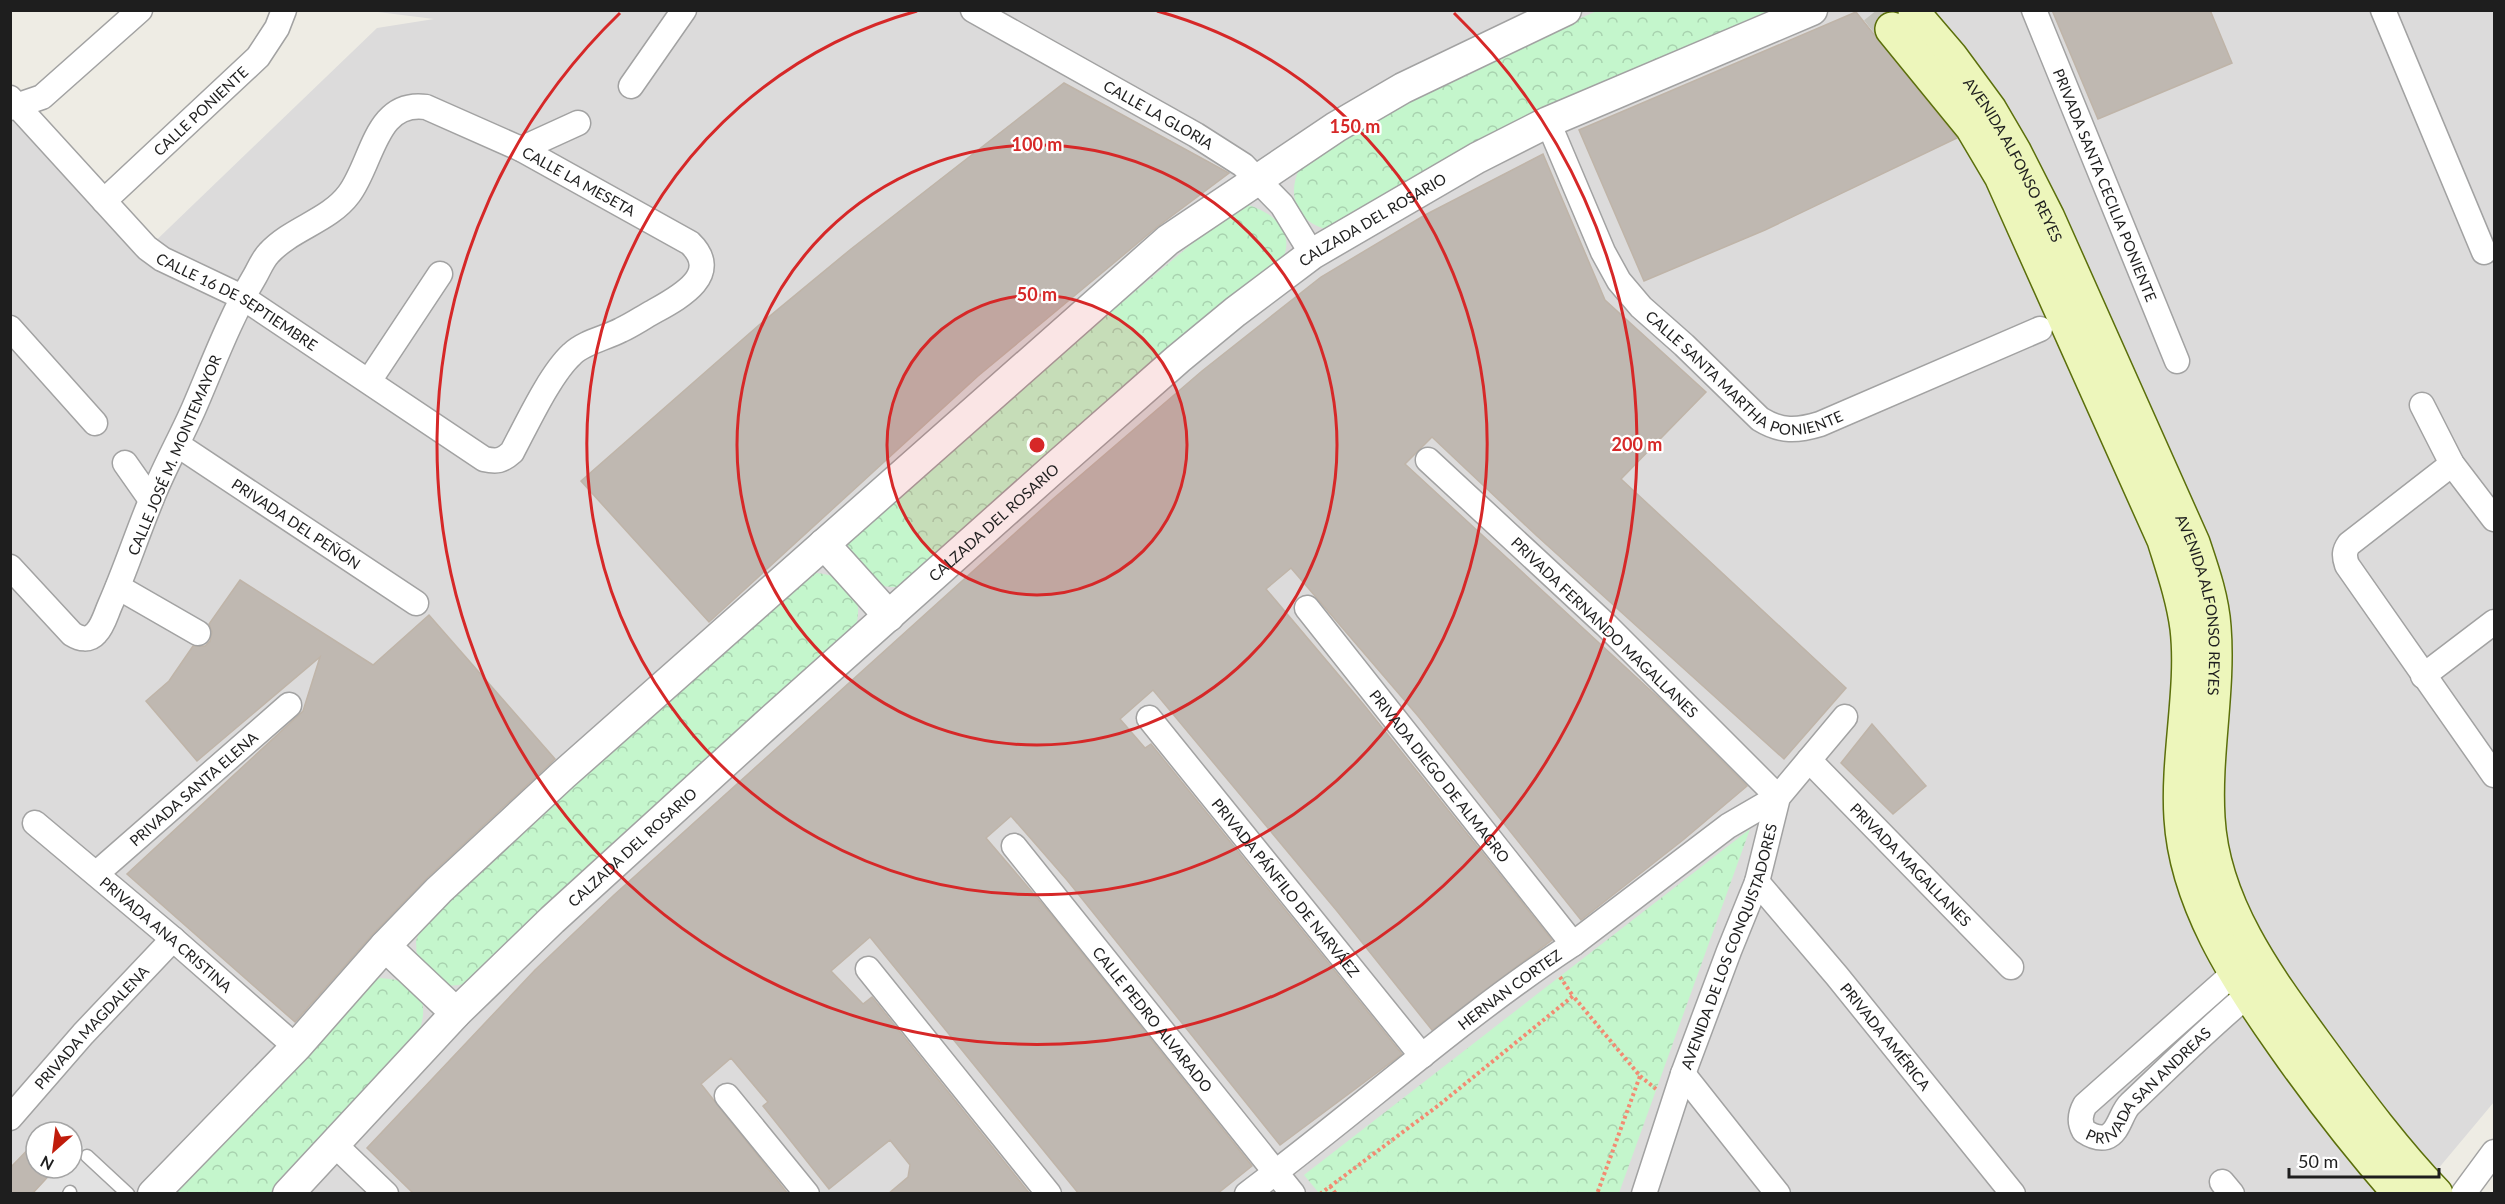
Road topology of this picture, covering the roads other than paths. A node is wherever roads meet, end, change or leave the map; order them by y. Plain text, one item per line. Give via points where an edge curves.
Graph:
1 (140, 10) edge
2 (284, 10) edge
3 (684, 10) edge
4 (973, 10) edge
5 (1566, 10) edge
6 (1812, 10) edge
7 (2034, 10) edge
8 (2383, 10) edge
9 (1536, 17) edge
10 (632, 86) dead end
11 (13, 104) edge
12 (1548, 122) junction
13 (578, 123) dead end
14 (520, 149) junction
15 (1260, 180) junction
16 (104, 201) junction
17 (2484, 252) dead end
18 (1312, 254) junction
19 (440, 274) dead end
20 (242, 297) junction
21 (10, 328) edge
22 (2040, 329) dead end
23 (2177, 361) dead end
24 (369, 381) junction
25 (2422, 405) dead end
26 (95, 423) dead end
27 (178, 445) junction
28 (1428, 459) dead end
29 (496, 462) joint
30 (125, 463) dead end
31 (2452, 464) junction
32 (151, 500) junction
33 (2494, 519) edge
34 (824, 544) junction
35 (12, 571) edge
36 (118, 587) junction
37 (416, 603) dead end
38 (1307, 608) dead end
39 (890, 616) junction
40 (2494, 622) edge
41 (198, 633) dead end
42 (2423, 676) junction
43 (289, 705) dead end
44 (1845, 717) dead end
45 (1149, 718) dead end
46 (1809, 760) junction
47 (2494, 775) edge
48 (1778, 797) junction
49 (35, 823) dead end
50 (1014, 846) dead end
51 (97, 873) junction
52 (1757, 882) junction
53 (173, 939) junction
54 (1573, 944) junction
55 (385, 946) junction
56 (2011, 967) dead end
57 (868, 969) dead end
58 (2242, 984) junction
59 (456, 1013) junction
60 (296, 1047) junction
61 (1422, 1056) junction
62 (1683, 1074) junction
63 (728, 1096) dead end
64 (10, 1118) edge
65 (333, 1143) junction
66 (2494, 1152) edge
67 (87, 1156) dead end
68 (1275, 1173) junction
69 (128, 1194) edge
70 (153, 1194) edge
71 (288, 1194) edge
72 (386, 1194) edge
73 (807, 1194) edge
74 (1049, 1194) edge
75 (1247, 1194) edge
76 (1293, 1194) edge
77 (1644, 1194) edge
78 (1778, 1194) edge
79 (2013, 1194) edge
80 (2400, 1194) edge
81 (2436, 1194) edge
82 (2463, 1194) edge

1 - 11 street via 42,97
2 - 16 street, CALLE PONIENTE via 258,57
3 - 10 street
4 - 15 street, CALLE LA GLORIA via 1196,135
5 - 9 street
6 - 12 street, CALZADA DEL ROSARIO
7 - 23 street, PRIVADA SANTA CECILIA PONIENTE
8 - 17 street
9 - 15 street via 1336,127
11 - 16 street, CALLE 16 DE SEPTIEMBRE
12 - 18 street, CALZADA DEL ROSARIO via 1477,158
12 - 22 street, CALLE SANTA MARTHA PONIENTE via 1619,281 1641,307 1774,428 1790,430 1820,424
13 - 14 street
14 - 20 street, CALLE LA MESETA via 426,107 412,105 398,110 377,136 350,193 330,212 268,254
14 - 29 street, CALLE LA MESETA via 690,243 698,251 701,269 687,292 574,352 562,364 512,452
15 - 18 street, CALLE LA GLORIA via 1285,210
15 - 34 street via 1168,240
16 - 20 street, CALLE 16 DE SEPTIEMBRE via 162,259
18 - 39 street, CALZADA DEL ROSARIO via 1178,359
19 - 24 street
20 - 24 street, CALLE 16 DE SEPTIEMBRE
20 - 27 street, CALLE JOSÉ M. MONTEMAYOR
21 - 26 street
24 - 29 street, CALLE 16 DE SEPTIEMBRE via 484,459
25 - 31 street
27 - 32 street, CALLE JOSÉ M. MONTEMAYOR
27 - 37 street, PRIVADA DEL PEÑÓN
28 - 48 street, PRIVADA FERNANDO MAGALLANES via 1606,625
30 - 32 street
31 - 33 street
31 - 42 street via 2345,550 2347,565
32 - 36 street, CALLE JOSÉ M. MONTEMAYOR
34 - 39 street
34 - 55 street via 563,775
35 - 36 street, CALLE JOSÉ M. MONTEMAYOR via 72,634 83,639 96,633
36 - 41 street
38 - 54 street, PRIVADA DIEGO DE ALMAGRO
39 - 59 street, CALZADA DEL ROSARIO via 552,920
40 - 42 street
42 - 47 street
43 - 51 street, PRIVADA SANTA ELENA
44 - 46 street, AVENIDA DE LOS CONQUISTADORES
45 - 61 street, PRIVADA PÁNFILO DE NARVÁEZ
46 - 48 street, AVENIDA DE LOS CONQUISTADORES
46 - 56 street, PRIVADA MAGALLANES
48 - 52 street, AVENIDA DE LOS CONQUISTADORES
48 - 54 street, HERNAN CORTEZ via 1728,826
49 - 51 street, PRIVADA ANA CRISTINA
50 - 68 street, CALLE PEDRO ALVARADO
51 - 53 street, PRIVADA ANA CRISTINA
52 - 62 street, AVENIDA DE LOS CONQUISTADORES
52 - 79 street, PRIVADA AMÉRICA
53 - 60 street, PRIVADA ANA CRISTINA
53 - 64 street, PRIVADA MAGDALENA
54 - 61 street, HERNAN CORTEZ
55 - 59 street
55 - 60 street
57 - 74 street
58 - 58 street, PRIVADA SAN ANDREAS via 2085,1105 2080,1119 2084,1131 2098,1137 2113,1132 2125,1108 2227,1012
58 - 80 main road, AVENIDA ALFONSO REYES via 2334,1114
58 - 81 main road, AVENIDA ALFONSO REYES via 2219,946 2203,908 2190,870 2181,820 2187,629 2164,540 2001,176 1904,22 1951,57 2014,151 2048,218 2193,543 2207,584 2214,626 2208,820 2226,898 2241,931 2305,1028 2384,1134
59 - 65 street, CALZADA DEL ROSARIO
60 - 70 street
61 - 68 street, HERNAN CORTEZ
62 - 77 street, AVENIDA DE LOS CONQUISTADORES
62 - 78 street
63 - 73 street
65 - 71 street, CALZADA DEL ROSARIO
65 - 72 street
66 - 82 street
67 - 69 lane
68 - 75 street, HERNAN CORTEZ
68 - 76 street, CALLE PEDRO ALVARADO

